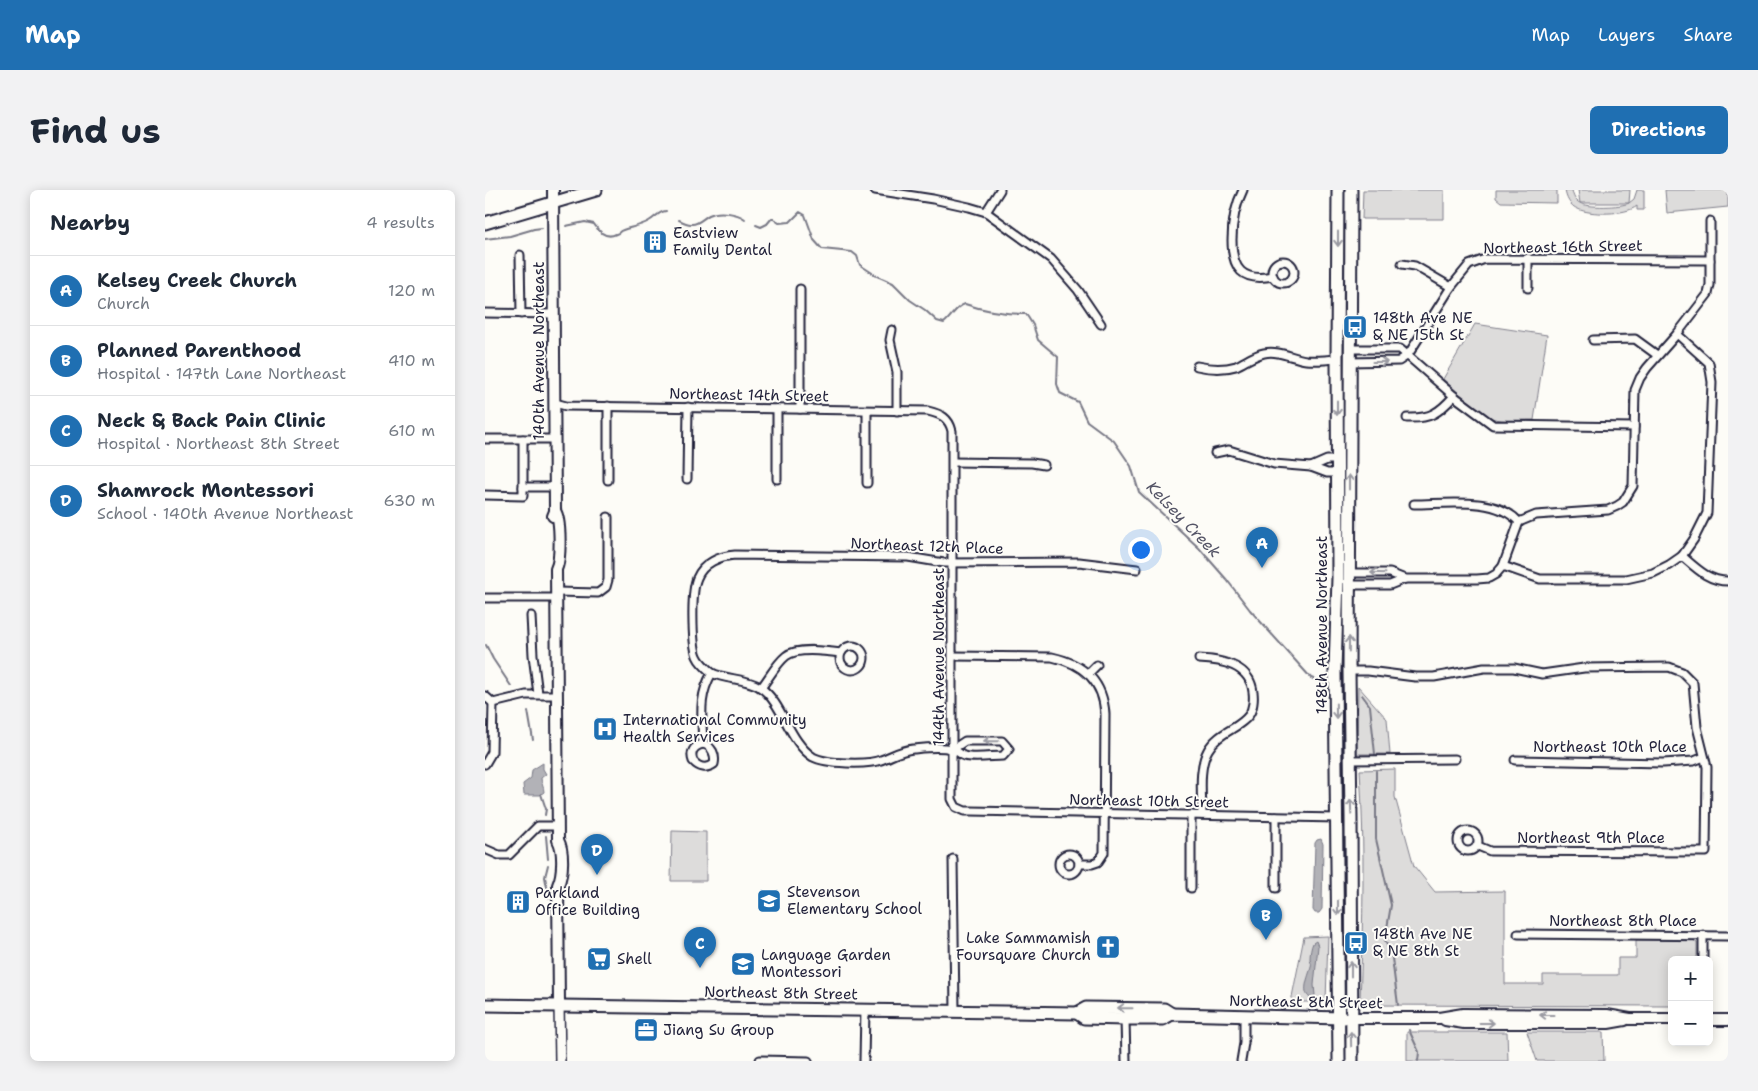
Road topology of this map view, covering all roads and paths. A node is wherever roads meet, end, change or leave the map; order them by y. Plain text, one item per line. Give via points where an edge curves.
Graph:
1 (553, 190) edge
2 (596, 190) edge
3 (875, 190) edge
4 (1001, 190) edge
5 (1243, 190) edge
6 (1339, 190) edge
7 (1351, 190) edge
8 (553, 202) junction
9 (985, 212) junction
10 (1710, 221) dead end
11 (485, 223) edge
12 (520, 255) dead end
13 (1528, 258) junction
14 (1711, 260) junction
15 (1403, 264) dead end
16 (1273, 276) dead end
17 (1451, 287) junction
18 (1528, 288) dead end
19 (800, 289) dead end
20 (485, 313) edge
21 (521, 314) junction
22 (554, 314) junction
23 (1101, 324) dead end
24 (892, 330) dead end
25 (1677, 334) junction
26 (1593, 340) dead end
27 (1349, 349) junction
28 (1408, 355) junction
29 (1657, 355) junction
30 (1337, 360) junction
31 (1349, 362) junction
32 (1197, 366) dead end
33 (1454, 396) junction
34 (555, 403) junction
35 (608, 406) junction
36 (687, 407) junction
37 (777, 409) junction
38 (800, 409) junction
39 (867, 411) junction
40 (897, 411) junction
41 (943, 416) joint
42 (1407, 418) dead end
43 (1635, 427) junction
44 (1337, 431) junction
45 (485, 439) edge
46 (523, 439) junction
47 (555, 440) junction
48 (1215, 453) dead end
49 (1337, 460) junction
50 (953, 462) junction
51 (1349, 462) junction
52 (1044, 465) dead end
53 (1311, 467) junction
54 (1337, 473) junction
55 (777, 479) dead end
56 (608, 480) dead end
57 (687, 480) dead end
58 (867, 483) dead end
59 (555, 487) junction
60 (523, 488) junction
61 (485, 495) edge
62 (1414, 504) dead end
63 (608, 517) dead end
64 (1519, 522) junction
65 (1682, 556) junction
66 (953, 563) junction
67 (1503, 566) junction
68 (1137, 568) dead end
69 (1350, 572) junction
70 (1338, 578) junction
71 (1405, 579) junction
72 (1728, 581) edge
73 (1350, 591) junction
74 (557, 595) junction
75 (485, 598) edge
76 (531, 616) dead end
77 (841, 653) dead end
78 (953, 656) junction
79 (1199, 659) dead end
80 (1097, 665) dead end
81 (1349, 671) junction
82 (712, 673) junction
83 (1088, 674) junction
84 (761, 688) junction
85 (538, 694) junction
86 (557, 694) junction
87 (485, 696) edge
88 (493, 703) junction
89 (703, 744) dead end
90 (953, 748) junction
91 (1704, 757) junction
92 (1455, 759) dead end
93 (1350, 760) junction
94 (1515, 760) dead end
95 (485, 764) edge
96 (960, 809) joint
97 (1104, 812) junction
98 (1191, 815) junction
99 (1202, 815) junction
100 (1276, 817) junction
101 (1337, 818) junction
102 (557, 826) junction
103 (1478, 846) dead end
104 (485, 849) edge
105 (1338, 849) junction
106 (953, 859) dead end
107 (1079, 864) dead end
108 (1352, 878) junction
109 (1191, 888) dead end
110 (1276, 888) dead end
111 (1518, 934) dead end
112 (1703, 936) junction
113 (1728, 936) edge
114 (1703, 956) edge
115 (485, 1004) edge
116 (559, 1005) junction
117 (865, 1010) junction
118 (955, 1011) junction
119 (1077, 1013) junction
120 (1172, 1014) junction
121 (1244, 1016) junction
122 (1338, 1018) junction
123 (1351, 1018) junction
124 (1125, 1019) junction
125 (1668, 1019) edge
126 (1713, 1020) edge
127 (1728, 1020) edge
128 (760, 1060) edge
129 (560, 1061) edge
130 (808, 1061) edge
131 (865, 1061) edge
132 (1126, 1061) edge
133 (1241, 1061) edge
134 (1339, 1061) edge
135 (1352, 1061) edge

1 - 8 main road, 140th Avenue Northeast
2 - 8 main road
3 - 9 street via 933,199
4 - 9 street
5 - 16 street via 1234,214 1233,262 1248,276
6 -> 30 main road, 148th Avenue Northeast
7 - 27 main road, 148th Avenue Northeast
8 - 11 main road
8 - 22 main road, 140th Avenue Northeast
9 - 23 street via 1051,259
10 - 14 street
12 - 21 street
13 - 14 street, Northeast 16th Street
13 - 17 street, Northeast 16th Street via 1476,262 1463,271
13 - 18 street
14 - 25 street via 1707,294
15 - 17 street via 1415,266
17 - 28 street, Northeast 16th Street
19 - 38 street
20 - 21 street
21 - 22 street
22 - 34 main road, 140th Avenue Northeast
24 - 40 street via 890,340 897,372
25 - 29 street
25 - 65 street via 1709,363 1711,382 1707,514
26 - 29 street via 1635,339
27 - 28 street via 1400,350
27 - 31 main road, 148th Avenue Northeast
31 -> 28 street via 1399,362
28 - 33 street
29 - 43 street via 1635,390
30 - 32 street via 1305,360 1265,353 1228,367 1209,369
30 -> 44 main road, 148th Avenue Northeast
31 - 51 main road, 148th Avenue Northeast
33 - 42 street via 1435,414
33 - 43 street via 1493,425
34 - 35 street, Northeast 14th Street
34 - 47 main road, 140th Avenue Northeast
35 - 36 street, Northeast 14th Street
35 - 56 street
36 - 37 street, Northeast 14th Street
36 - 57 street
37 - 38 street, Northeast 14th Street
37 - 55 street
38 - 39 street, Northeast 14th Street
39 - 40 street, Northeast 14th Street
39 - 58 street
40 - 41 street, Northeast 14th Street via 928,411
41 - 50 street, 144th Avenue Northeast via 950,424
43 - 64 street via 1634,480 1628,497 1608,510 1536,515
44 - 49 main road, 148th Avenue Northeast
44 - 51 main road via 1342,428 1345,432
45 - 46 street
46 - 47 street
46 - 60 street
47 - 59 main road, 140th Avenue Northeast
48 - 53 street via 1229,450 1274,464
49 - 53 street via 1327,460
49 - 54 main road, 148th Avenue Northeast
50 - 52 street
50 - 66 street, 144th Avenue Northeast
69 -> 51 main road, 148th Avenue Northeast
53 - 54 street
54 - 70 main road, 148th Avenue Northeast
59 - 60 street
59 - 74 main road, 140th Avenue Northeast via 553,564
60 - 61 street via 523,496
62 - 64 street via 1491,506 1503,509
63 - 74 street via 608,580 604,589
64 - 67 street
65 - 67 street via 1653,573 1626,579 1540,579
65 - 72 street via 1710,578
66 - 68 street, Northeast 12th Place via 1079,562
66 - 78 street, 144th Avenue Northeast
66 - 82 street, Northeast 12th Place via 908,557 723,556 702,570 694,587 694,647 698,658
67 - 71 street via 1496,574 1483,579
71 -> 69 street via 1390,574
69 - 73 main road, 148th Avenue Northeast
70 - 73 main road via 1342,599 1346,601
70 -> 101 main road, 148th Avenue Northeast via 1335,670
71 - 73 street via 1390,585
81 -> 73 main road, 148th Avenue Northeast
74 - 75 street
74 - 86 main road, 140th Avenue Northeast
76 - 85 street
77 - 84 street via 797,650 784,657
78 - 83 street via 1052,657
78 - 90 street, 144th Avenue Northeast
79 - 99 street via 1236,666 1250,681 1254,697 1249,714 1221,735 1208,750 1202,766
80 - 83 street
81 - 91 street via 1434,677 1490,668 1515,668 1542,674 1584,668 1669,667 1682,672 1693,683 1697,727
81 - 93 main road, 148th Avenue Northeast
82 - 84 street
82 - 89 street via 702,699
83 - 97 street via 1101,691 1104,702
84 - 90 street via 804,750 824,761 864,763 904,750
85 - 86 street
85 - 88 street
86 - 102 main road, 140th Avenue Northeast
87 - 88 street
88 - 95 street via 492,752
90 -> 90 street via 965,756 1003,756 1009,749 1002,741 965,741
90 - 96 street, 144th Avenue Northeast via 953,799
91 - 94 street, Northeast 10th Place via 1694,761 1663,763
91 - 103 street, Northeast 9th Place via 1707,767 1706,852 1490,851
92 - 93 street
108 -> 93 main road, 148th Avenue Northeast
96 - 97 street, Northeast 10th Street
97 - 98 street, Northeast 10th Street
97 - 107 street via 1102,858 1092,864
98 - 99 street, Northeast 10th Street
98 - 109 street
99 - 100 street, Northeast 10th Street
100 - 101 street, Northeast 10th Street
100 - 110 street
101 - 105 main road, 148th Avenue Northeast
102 - 104 street via 539,826 509,855
102 - 116 main road, 140th Avenue Northeast via 561,845
105 - 108 main road via 1342,881 1346,884
105 -> 122 main road, 148th Avenue Northeast
106 - 118 street
123 -> 108 main road, 148th Avenue Northeast
111 - 112 street, Northeast 8th Place
112 - 113 street, Northeast 8th Place
112 - 114 street
115 - 116 main road, Northeast 8th Street
116 - 117 main road, Northeast 8th Street
116 - 129 street, 140th Avenue Northeast
117 - 118 main road, Northeast 8th Street
117 - 131 street
118 - 119 main road, Northeast 8th Street
120 -> 119 main road, Northeast 8th Street via 1164,1009 1086,1008
119 - 124 main road, Northeast 8th Street via 1084,1018
120 - 121 main road, Northeast 8th Street
120 - 124 main road, Northeast 8th Street via 1163,1019
121 - 122 main road, Northeast 8th Street
121 - 133 street
122 - 123 main road, Northeast 8th Street
122 - 134 main road, 148th Avenue Northeast
123 - 125 main road, Northeast 8th Street via 1439,1018 1464,1023 1608,1023 1630,1019
135 -> 123 main road, 148th Avenue Northeast
124 - 132 street
126 - 127 main road
128 - 130 street

